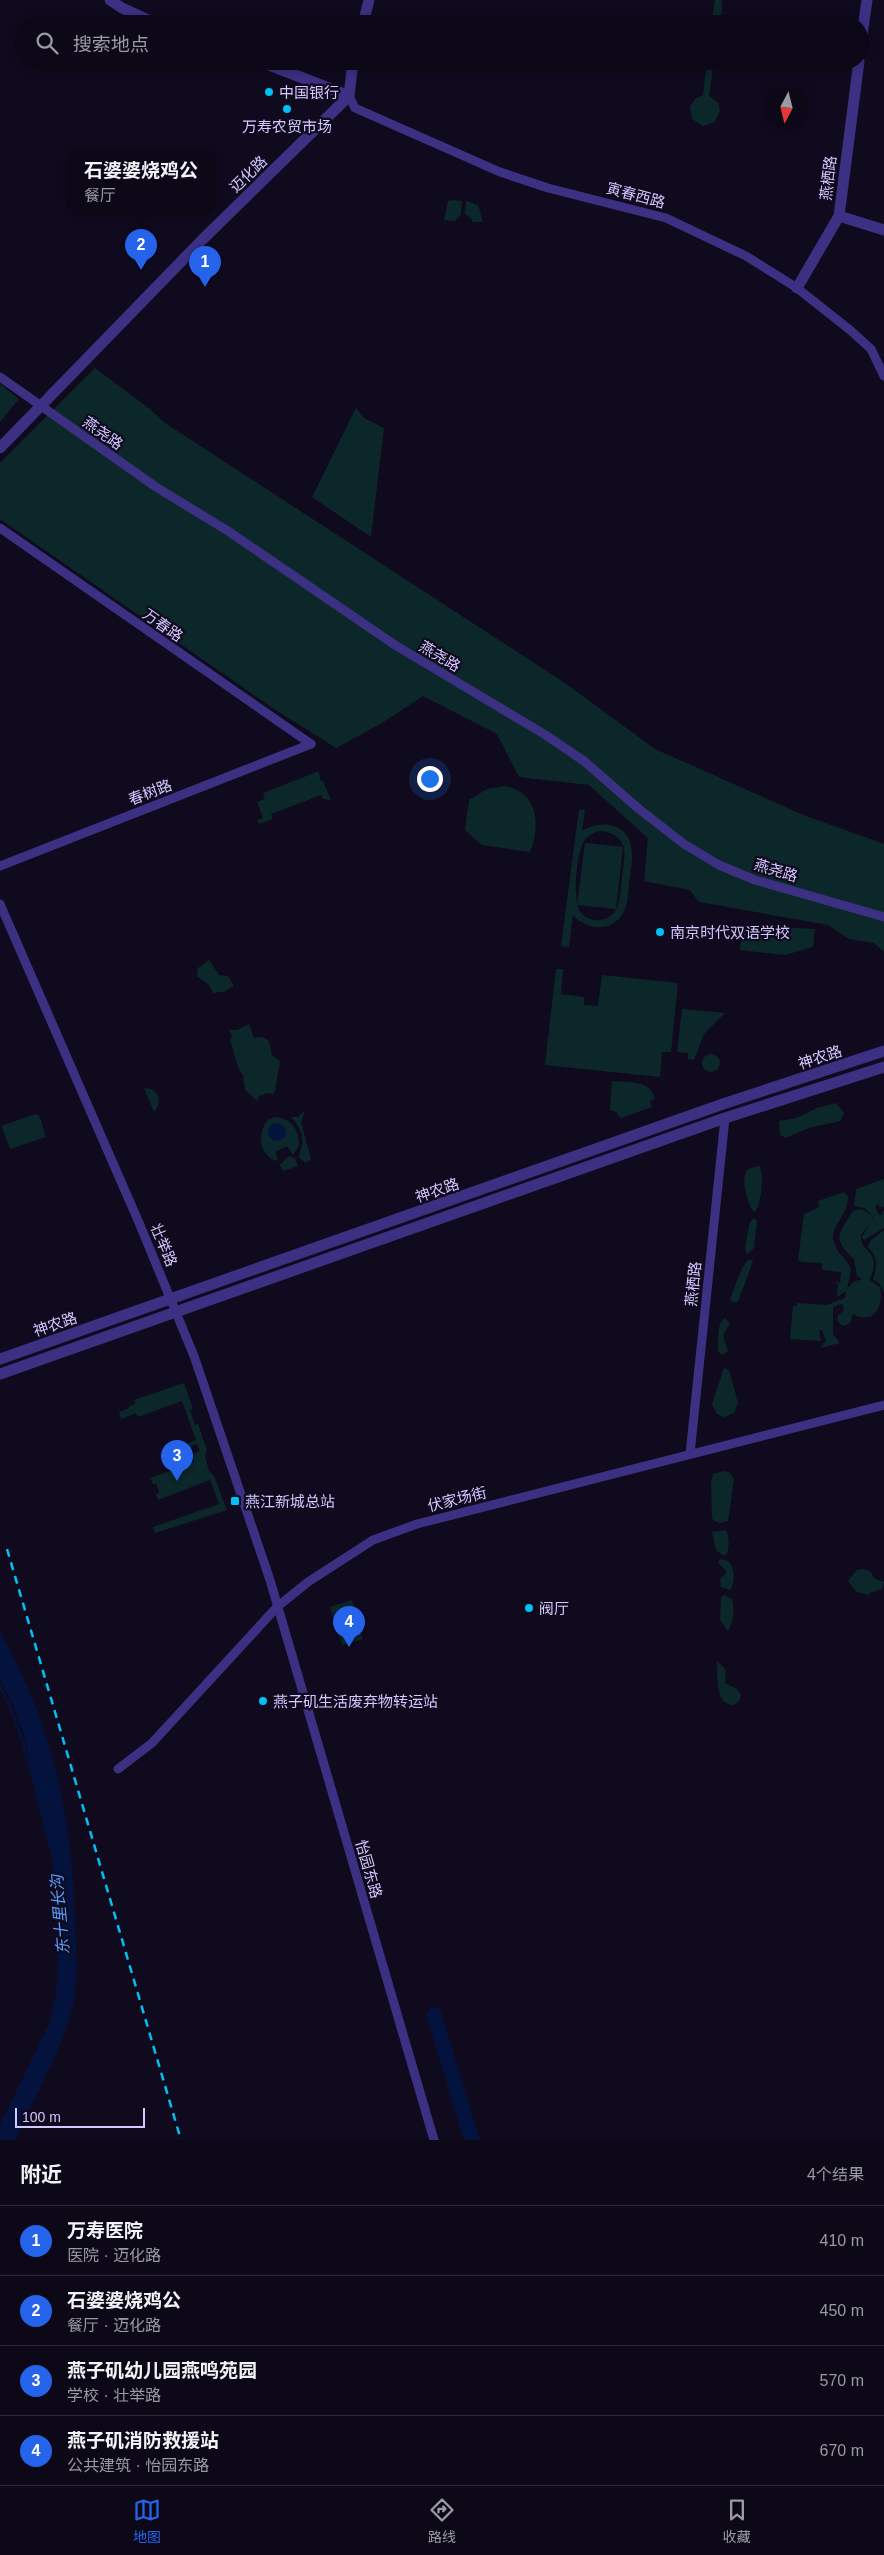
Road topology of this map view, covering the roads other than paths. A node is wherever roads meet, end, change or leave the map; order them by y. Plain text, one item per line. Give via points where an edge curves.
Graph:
1 (110, 0) edge
2 (369, 0) edge
3 (867, 0) edge
4 (138, 15) edge
5 (365, 15) edge
6 (865, 15) edge
7 (282, 70) edge
8 (352, 70) edge
9 (858, 70) edge
10 (349, 96) junction
11 (839, 216) junction
12 (884, 230) edge
13 (797, 288) junction
14 (884, 376) edge
15 (0, 377) edge
16 (40, 407) junction
17 (0, 448) edge
18 (0, 528) edge
19 (311, 744) joint
20 (0, 866) edge
21 (0, 904) edge
22 (884, 917) edge
23 (884, 1052) edge
24 (884, 1066) edge
25 (725, 1118) junction
26 (172, 1299) junction
27 (177, 1312) junction
28 (0, 1359) edge
29 (0, 1374) edge
30 (884, 1405) edge
31 (690, 1454) junction
32 (277, 1607) junction
33 (118, 1770) dead end
34 (434, 2140) edge

1 - 4 street
2 - 5 street
3 - 6 street
7 - 10 street
8 - 10 street
9 - 11 street, 燕栖路
10 - 13 street, 寅春西路 via 355,108 500,172 548,188 666,218 746,256
10 - 16 street, 迈化路
11 - 12 street
11 - 13 street, 燕栖路
13 - 14 street, 寅春西路 via 871,350
15 - 16 street, 燕尧路
16 - 17 street, 迈化路
16 - 22 street, 燕尧路 via 395,645 584,761 684,844 719,865 755,880
18 - 19 street, 万春路
19 - 20 street, 春树路
21 - 26 street, 壮举路
23 - 26 street, 神农路 via 723,1104
24 - 25 street, 神农路
25 - 27 street, 神农路
25 - 31 street, 燕栖路
26 - 27 street, 壮举路
26 - 28 street, 神农路
27 - 29 street, 神农路
27 - 32 street, 壮举路
30 - 31 street, 伏家场街
31 - 32 street, 伏家场街 via 390,1532 308,1582
32 - 33 street, 伏家场街 via 152,1743
32 - 34 street, 怡园东路

